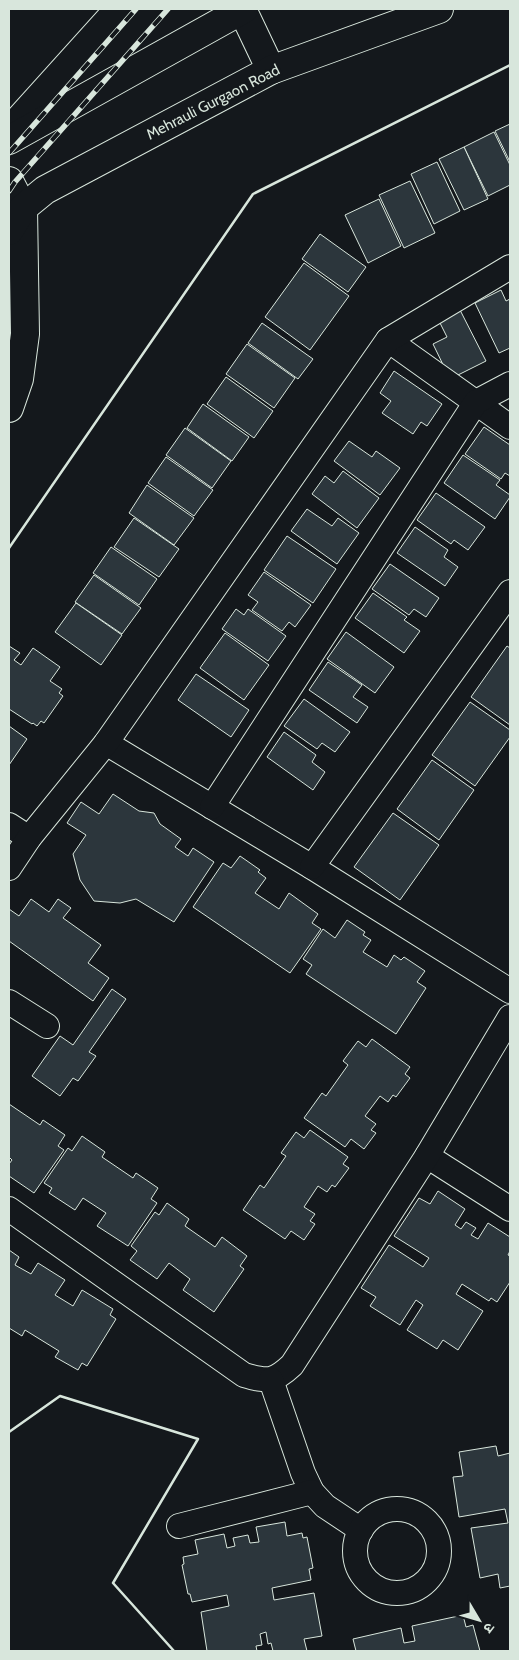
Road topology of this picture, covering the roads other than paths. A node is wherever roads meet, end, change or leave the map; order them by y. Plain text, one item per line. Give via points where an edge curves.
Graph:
1 (119, 9) edge
2 (242, 9) edge
3 (439, 9) edge
4 (271, 70) junction
5 (9, 131) edge
6 (9, 140) edge
7 (9, 181) edge
8 (23, 208) junction
9 (9, 231) edge
10 (510, 267) edge
11 (388, 340) junction
12 (510, 384) edge
13 (476, 402) junction
14 (9, 408) edge
15 (510, 427) edge
16 (510, 592) edge
17 (106, 743) junction
18 (212, 807) junction
19 (9, 825) edge
20 (29, 838) junction
21 (9, 868) edge
22 (312, 868) junction
23 (510, 991) edge
24 (9, 1002) edge
25 (510, 1016) edge
26 (47, 1026) dead end
27 (427, 1156) junction
28 (510, 1209) edge
29 (9, 1210) edge
30 (271, 1380) junction
31 (312, 1492) junction
32 (179, 1526) dead end
33 (361, 1530) dead end

1 - 5 main road
2 - 4 main road
2 - 6 main road
3 - 4 main road, Mehrauli Gurgaon Road
4 - 8 main road, Mehrauli Gurgaon Road via 45,190
7 - 8 main road
8 - 9 main road, Mehrauli Gurgaon Road
8 - 14 main road via 25,334 19,379
10 - 11 street
11 - 13 street
11 - 17 street
12 - 13 street
13 - 15 street
13 - 18 street
16 - 22 street
17 - 18 street
17 - 20 street
18 - 22 street
19 - 20 street
20 - 21 street
22 - 23 street
24 - 26 street
25 - 27 street
27 - 28 street
27 - 30 street via 292,1365
29 - 30 street via 244,1375
30 - 31 street via 302,1473
31 - 32 street
31 - 33 street via 325,1506

